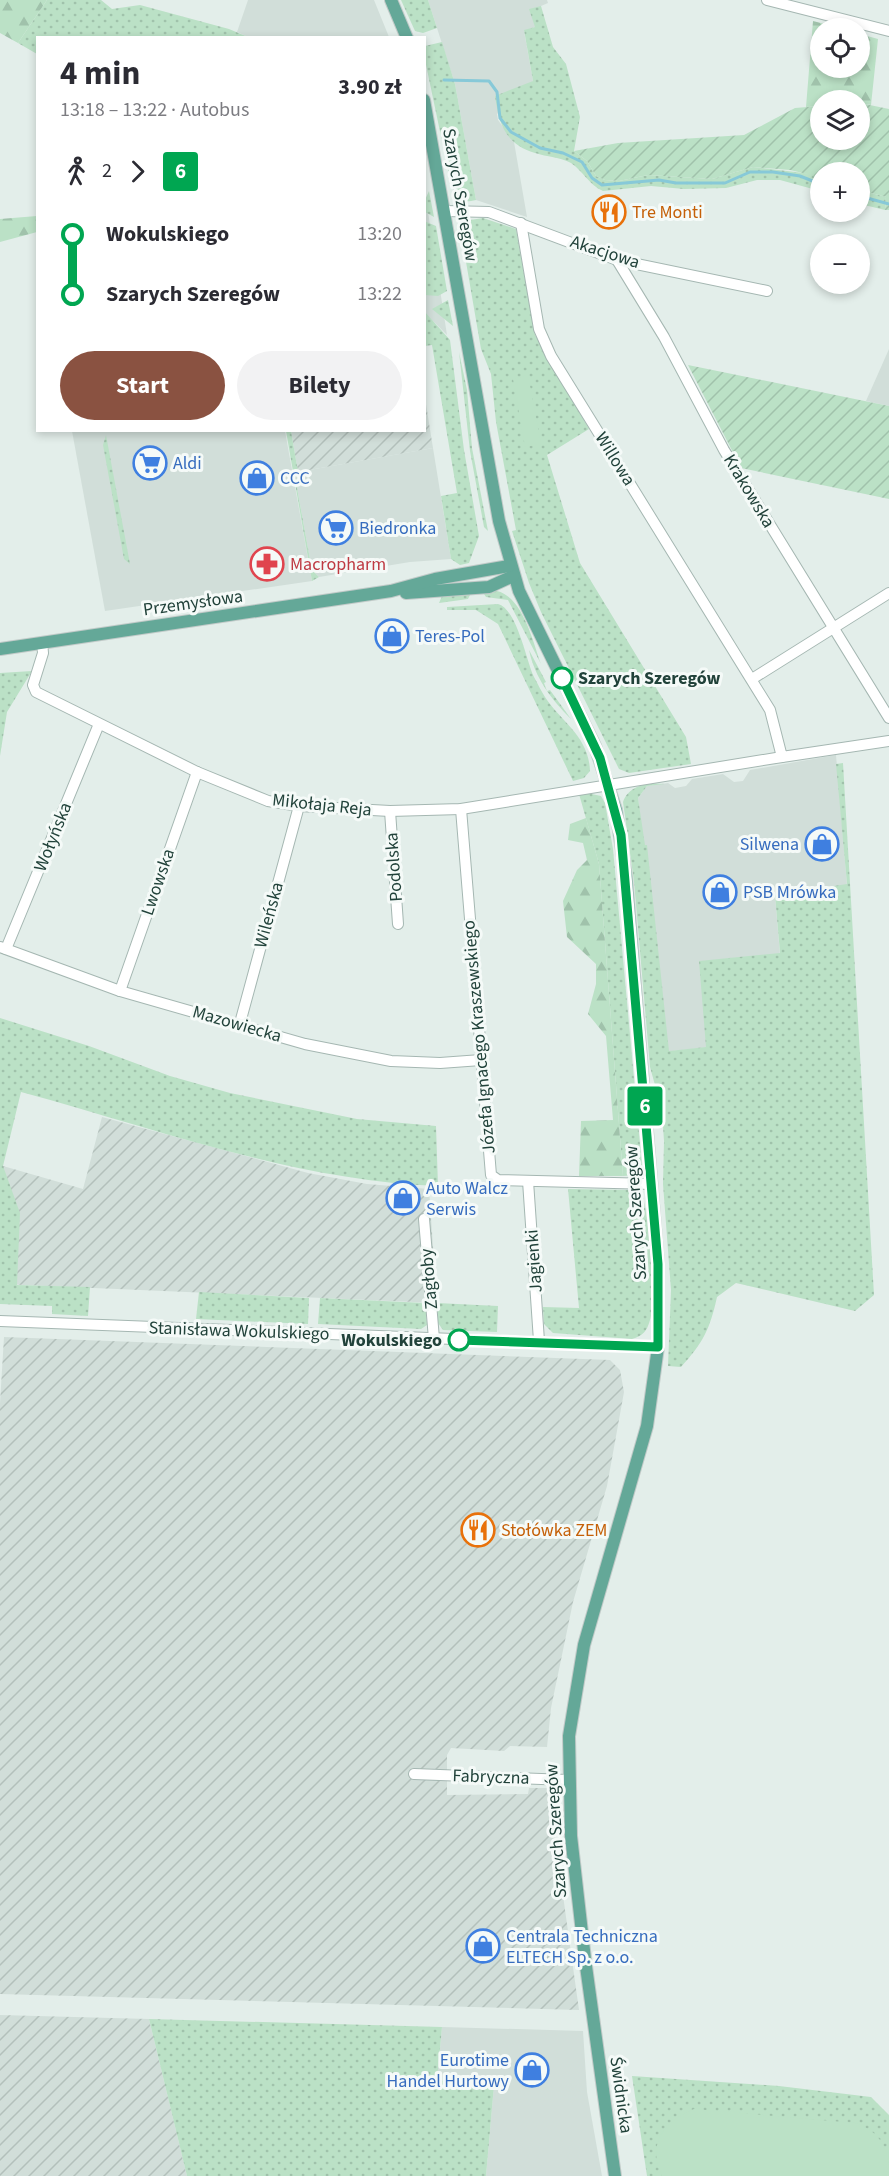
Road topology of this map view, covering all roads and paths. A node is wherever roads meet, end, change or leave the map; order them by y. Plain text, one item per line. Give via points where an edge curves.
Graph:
1 (391, 0) edge
2 (766, 0) edge
3 (814, 5) edge
4 (889, 31) edge
5 (406, 36) edge
6 (426, 111) edge
7 (445, 211) junction
8 (520, 223) junction
9 (616, 260) junction
10 (767, 291) dead end
11 (511, 571) junction
12 (391, 591) junction
13 (889, 593) edge
14 (832, 629) junction
15 (42, 642) junction
16 (0, 649) edge
17 (752, 679) junction
18 (889, 718) edge
19 (99, 724) junction
20 (889, 741) edge
21 (782, 757) junction
22 (196, 772) junction
23 (609, 784) junction
24 (299, 806) junction
25 (461, 809) junction
26 (390, 811) junction
27 (398, 924) dead end
28 (3, 948) edge
29 (120, 991) junction
30 (240, 1023) junction
31 (481, 1060) junction
32 (528, 1181) junction
33 (652, 1184) junction
34 (424, 1219) dead end
35 (0, 1321) edge
36 (434, 1339) junction
37 (539, 1341) junction
38 (658, 1347) junction
39 (414, 1774) dead end
40 (568, 1780) junction
41 (593, 2019) joint
42 (615, 2176) edge

1 - 5 main road
2 - 3 street
3 - 4 street
6 - 7 main road, Szarych Szeregów
7 - 8 street, Akacjowa via 489,212
7 - 11 main road, Szarych Szeregów via 488,466
8 - 9 street, Akacjowa
8 - 17 street, Willowa via 539,329 552,356
9 - 10 street, Akacjowa
9 - 14 street, Krakowska
11 - 12 main road, Przemysłowa via 435,579
11 - 12 main road, Przemysłowa via 489,587
11 - 23 main road, Szarych Szeregów via 595,746
12 - 15 main road, Przemysłowa
13 - 14 street
14 - 17 street
14 - 18 street, Krakowska
15 - 16 main road, Przemysłowa
15 - 19 street, Mikołaja Reja via 43,653 33,685 36,692
17 - 21 street, Willowa via 770,710
19 - 22 street, Mikołaja Reja
19 - 28 street, Wołyńska
20 - 21 street
21 - 23 street
22 - 24 street, Mikołaja Reja via 268,801
22 - 29 street, Lwowska
23 - 25 street, Mikołaja Reja
23 - 33 main road, Szarych Szeregów via 626,878
24 - 26 street, Mikołaja Reja
24 - 30 street, Wileńska
25 - 26 street, Mikołaja Reja
25 - 31 street, Józefa Ignacego Kraszewskiego
26 - 27 street, Podolska
28 - 29 street, Mazowiecka
29 - 30 street, Mazowiecka
30 - 31 street, Mazowiecka via 304,1044 391,1061
31 - 32 street, Józefa Ignacego Kraszewskiego via 491,1174 498,1180
32 - 33 street, Józefa Ignacego Kraszewskiego
32 - 37 street, Jagienki
33 - 38 main road, Szarych Szeregów via 658,1264
34 - 36 street, Zagłoby
35 - 36 street, Stanisława Wokulskiego
36 - 37 street, Stanisława Wokulskiego
37 - 38 street, Stanisława Wokulskiego
38 - 40 main road, Szarych Szeregów via 644,1442 584,1645 571,1714
39 - 40 street, Fabryczna
40 - 41 main road, Szarych Szeregów
41 - 42 main road, Świdnicka

